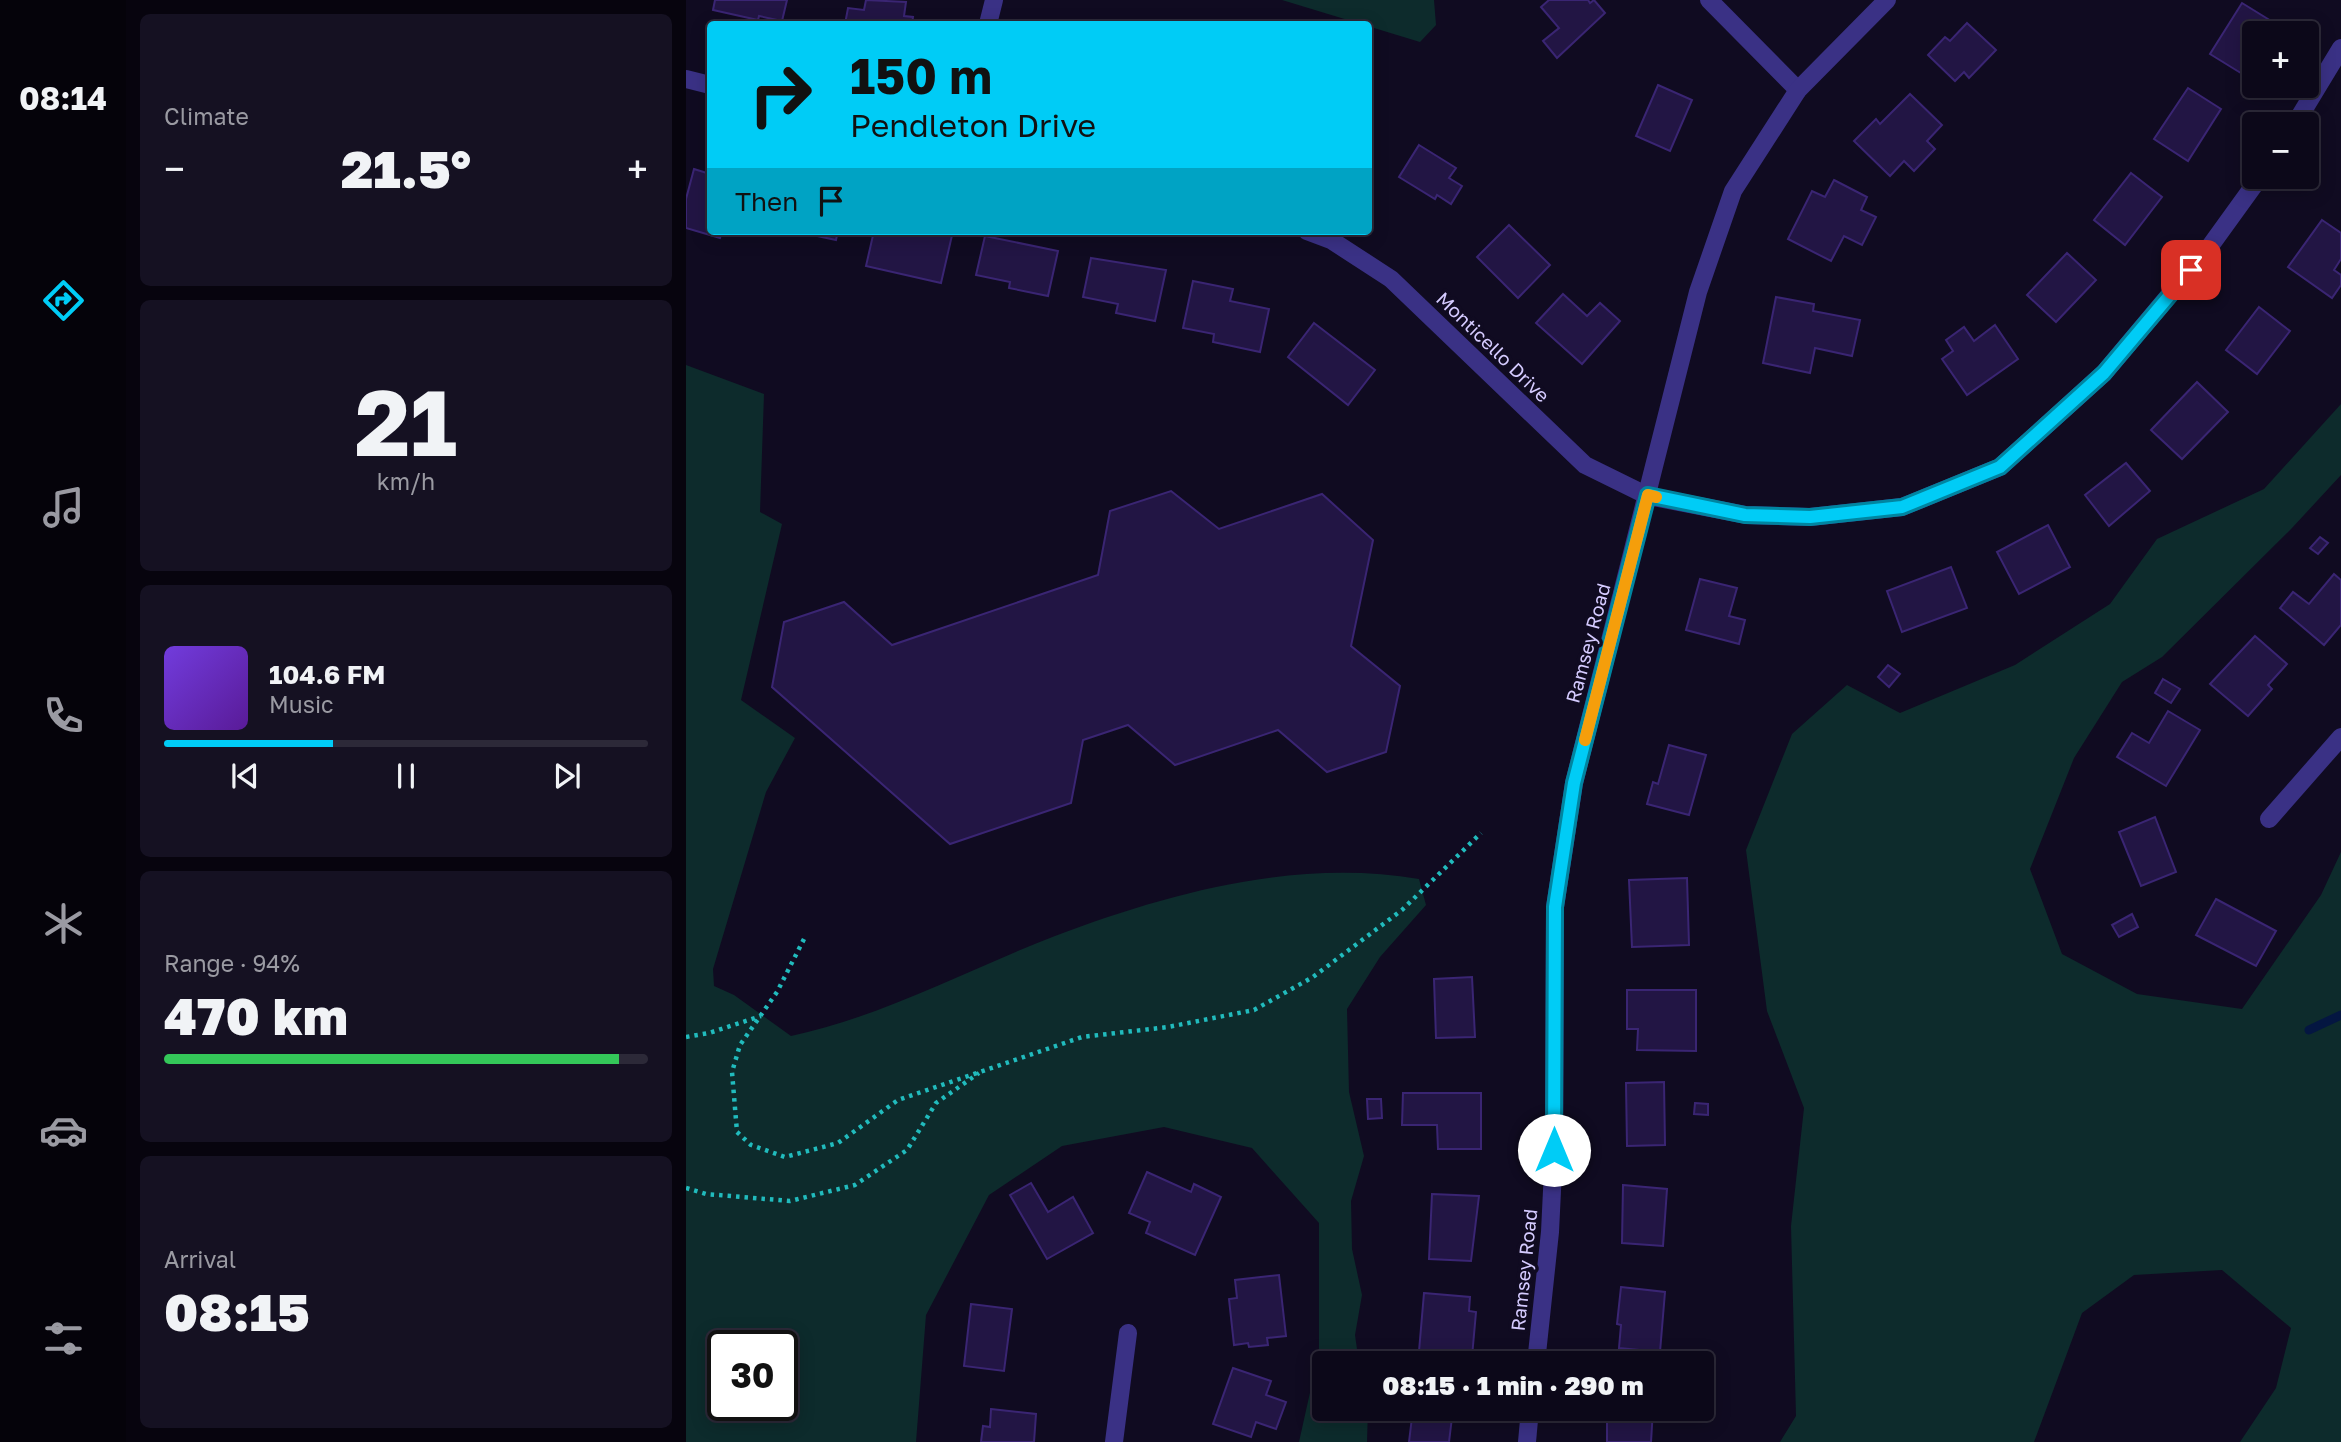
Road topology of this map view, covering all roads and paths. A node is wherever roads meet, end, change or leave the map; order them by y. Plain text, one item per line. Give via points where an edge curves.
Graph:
1 (994, 0) edge
2 (1709, 0) edge
3 (1887, 0) edge
4 (989, 21) edge
5 (2341, 48) edge
6 (686, 79) edge
7 (707, 84) edge
8 (1798, 90) junction
9 (2302, 112) edge
10 (2251, 189) edge
11 (1318, 235) edge
12 (1648, 495) junction
13 (2341, 737) edge
14 (2269, 819) dead end
15 (1481, 833) dead end
16 (804, 939) dead end
17 (762, 1016) junction
18 (686, 1037) edge
19 (985, 1068) junction
20 (686, 1188) edge
21 (1128, 1333) dead end
22 (1536, 1351) edge
23 (1529, 1421) edge
24 (1114, 1442) edge
25 (1527, 1442) edge

1 - 4 street
2 - 8 street
3 - 8 street, Ramsey Road
5 - 9 street
6 - 7 street
8 - 12 street, Ramsey Road via 1733,191 1698,292
10 - 12 street, Monticello Drive via 2208,249 2104,373 2000,467 1902,507 1810,517 1745,515
11 - 12 street, Monticello Drive via 1391,279 1585,465
12 - 22 street, Ramsey Road via 1574,783 1555,907 1554,1150
13 - 14 street
15 - 19 path via 1402,910 1313,977 1255,1010 1082,1037
16 - 17 path
17 - 18 path
17 - 19 path via 740,1045 732,1072 737,1132 751,1145 785,1157 838,1143 898,1100
19 - 20 path via 936,1103 907,1150 855,1185 790,1202
21 - 24 street
23 - 25 street

